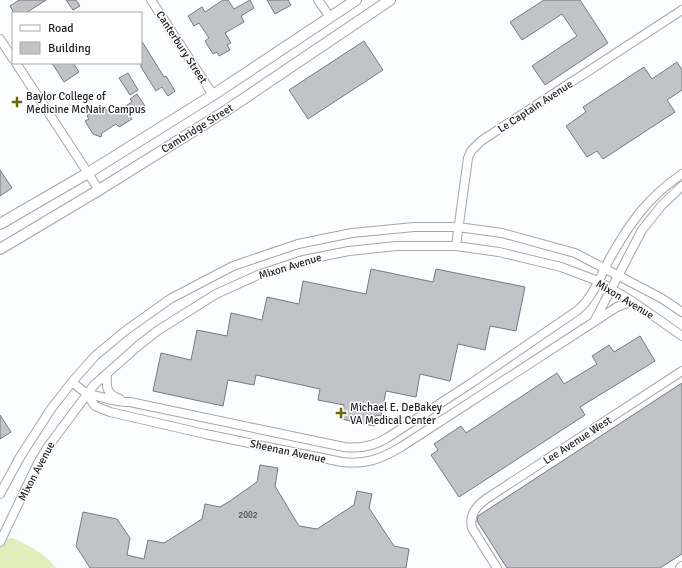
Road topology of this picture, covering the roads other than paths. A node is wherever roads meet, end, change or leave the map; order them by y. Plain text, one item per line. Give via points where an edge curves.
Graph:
1 (151, 0) edge
2 (318, 0) edge
3 (356, 0) edge
4 (390, 0) edge
5 (682, 10) edge
6 (330, 17) junction
7 (0, 39) edge
8 (12, 57) edge
9 (17, 64) edge
10 (213, 95) junction
11 (88, 173) junction
12 (682, 174) edge
13 (682, 186) edge
14 (99, 190) junction
15 (0, 224) edge
16 (458, 228) junction
17 (456, 246) junction
18 (0, 249) edge
19 (605, 268) junction
20 (619, 275) junction
21 (598, 281) junction
22 (612, 288) junction
23 (632, 301) junction
24 (682, 312) edge
25 (595, 321) junction
26 (682, 336) edge
27 (682, 371) edge
28 (107, 374) junction
29 (72, 382) junction
30 (473, 382) junction
31 (87, 394) junction
32 (480, 395) junction
33 (130, 402) junction
34 (0, 494) edge
35 (0, 542) edge
36 (497, 568) edge

1 - 10 street, Canterbury Street
2 - 6 street
3 - 6 street, Cambridge Street
4 - 14 street, Cambridge Street via 227,110
5 - 16 street, Le Captain Avenue via 481,141 468,158
6 - 10 street, Cambridge Street
7 - 8 street
9 - 11 street
10 - 11 street, Cambridge Street
11 - 14 street
11 - 15 street, Cambridge Street
12 - 19 street, Sheenan Avenue via 653,197 638,214 624,233
13 - 20 street, Sheenan Avenue via 650,218
14 - 18 street, Cambridge Street
16 - 17 street, Le Captain Avenue
16 - 19 street, Mixon Avenue via 502,233 563,249
16 - 29 street, Mixon Avenue via 414,227 352,233 298,244 232,266 170,299 125,331 95,356
17 - 21 street, Mixon Avenue via 499,252 552,264
17 - 28 street, Mixon Avenue via 396,246 348,251 303,260 258,275 216,294 171,322 138,346
19 - 20 street, Mixon Avenue
19 - 21 street, Sheenan Avenue
20 - 22 street, Sheenan Avenue
20 - 24 street, Mixon Avenue
21 - 22 street, Mixon Avenue
21 - 30 street, Sheenan Avenue via 590,297 578,310
22 - 23 street, Mixon Avenue
22 - 25 street, Sheenan Avenue
23 - 25 street, Sheenan Avenue via 617,306
23 - 26 street, Mixon Avenue
25 - 32 street, Sheenan Avenue
27 - 36 street, Lee Avenue West via 486,499 473,512 472,528
28 - 31 street, Mixon Avenue
28 - 33 street via 107,386 111,395
29 - 31 street, Sheenan Avenue
29 - 34 street, Mixon Avenue via 24,450
30 - 32 street
30 - 33 street, Sheenan Avenue via 381,442 360,448 344,447
31 - 32 street, Sheenan Avenue via 95,406 110,412 354,464 375,460 393,452
31 - 33 street, Sheenan Avenue via 120,403
31 - 35 street, Mixon Avenue via 41,458

